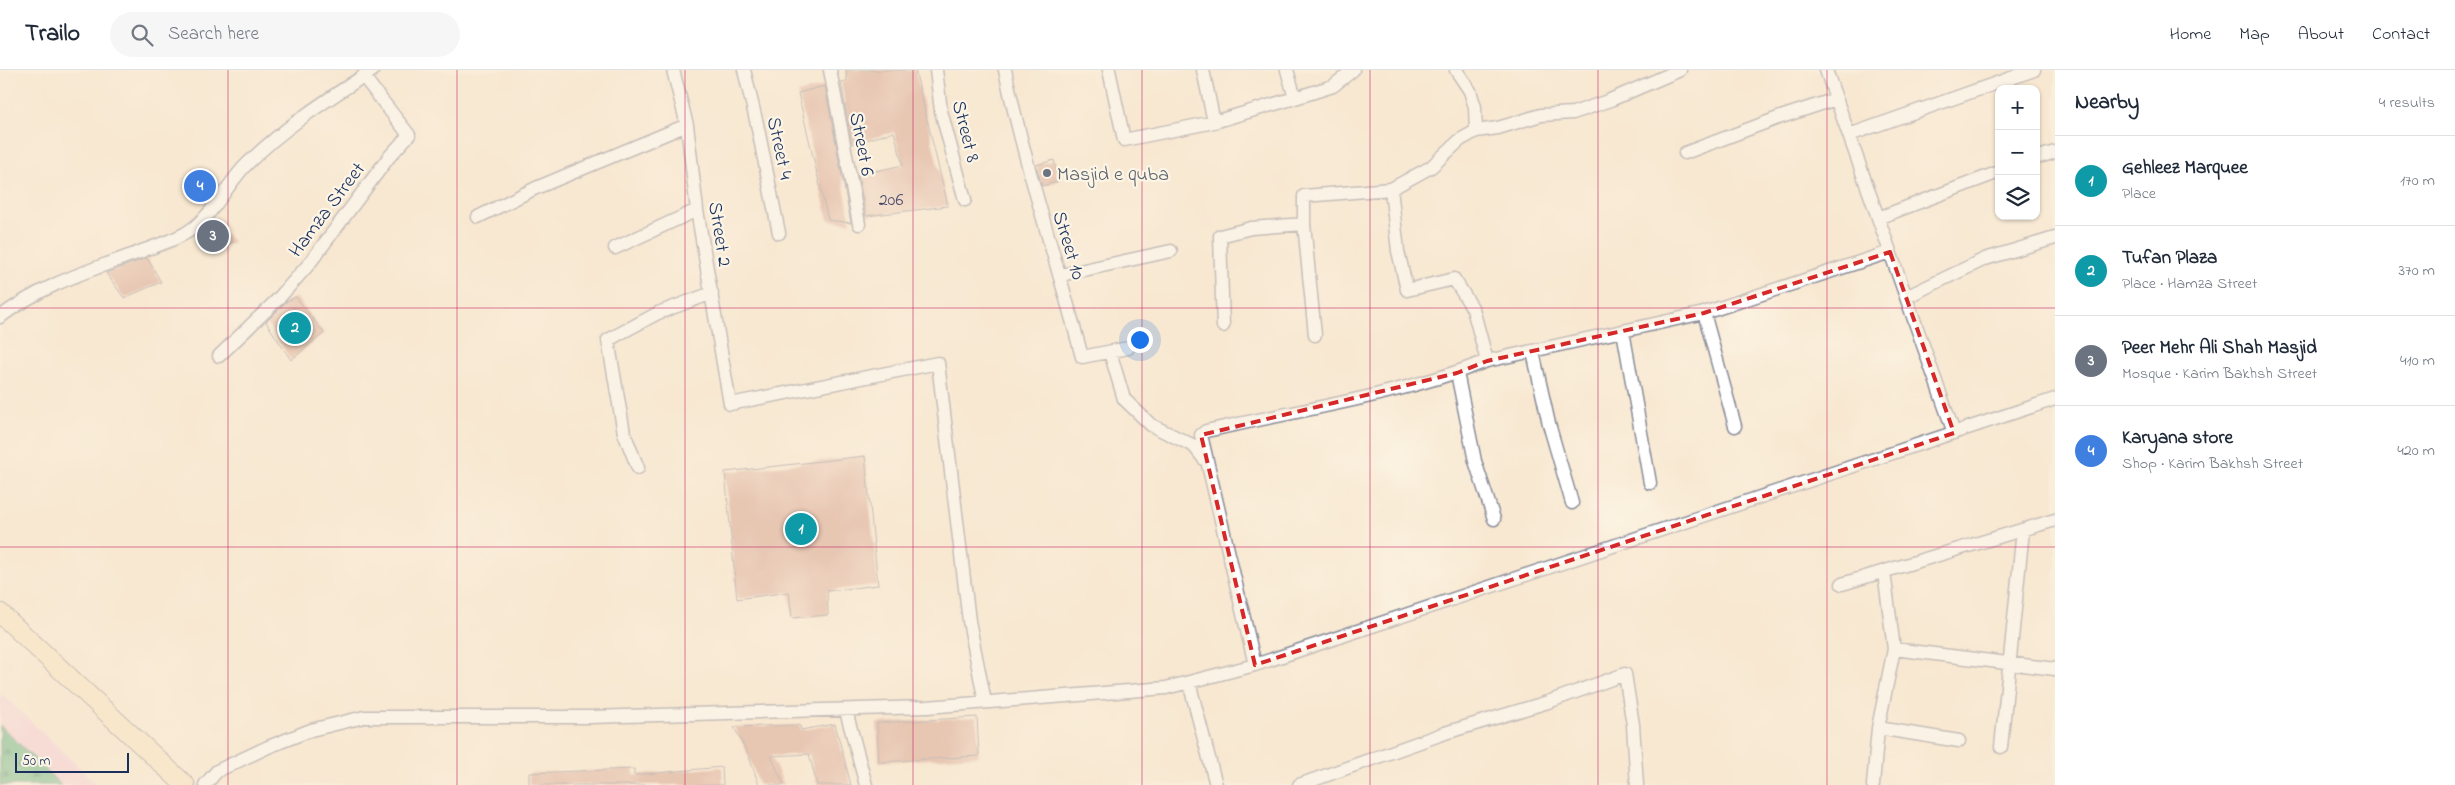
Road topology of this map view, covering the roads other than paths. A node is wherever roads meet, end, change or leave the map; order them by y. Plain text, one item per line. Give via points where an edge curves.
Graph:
1 (673, 70) edge
2 (744, 70) edge
3 (830, 70) edge
4 (936, 70) edge
5 (1005, 70) edge
6 (1109, 70) edge
7 (1202, 70) edge
8 (1287, 70) edge
9 (1353, 70) edge
10 (1456, 70) edge
11 (1680, 70) edge
12 (1826, 70) edge
13 (2034, 70) edge
14 (368, 73) edge
15 (1295, 98) junction
16 (1836, 99) junction
17 (1214, 122) junction
18 (687, 125) junction
19 (1476, 131) junction
20 (1849, 136) junction
21 (2055, 152) edge
22 (1685, 153) dead end
23 (2040, 157) edge
24 (1995, 174) edge
25 (1391, 189) junction
26 (966, 200) dead end
27 (697, 210) junction
28 (478, 217) dead end
29 (1878, 218) junction
30 (859, 224) dead end
31 (1304, 224) junction
32 (779, 234) dead end
33 (2055, 238) edge
34 (615, 248) dead end
35 (1171, 251) dead end
36 (1890, 252) junction
37 (1060, 275) junction
38 (712, 293) junction
39 (1906, 297) junction
40 (1704, 313) junction
41 (0, 317) edge
42 (1224, 326) dead end
43 (1623, 331) junction
44 (1315, 335) dead end
45 (1128, 348) dead end
46 (1110, 352) junction
47 (1533, 352) junction
48 (219, 356) dead end
49 (1487, 361) junction
50 (1457, 373) junction
51 (2055, 399) edge
52 (1734, 426) dead end
53 (1954, 432) junction
54 (1209, 466) junction
55 (638, 468) dead end
56 (1650, 483) dead end
57 (1572, 503) dead end
58 (1494, 519) dead end
59 (2055, 520) edge
60 (2023, 530) junction
61 (1884, 572) junction
62 (1842, 584) dead end
63 (0, 613) edge
64 (1894, 649) junction
65 (2009, 663) junction
66 (1255, 665) junction
67 (2055, 669) edge
68 (1189, 682) junction
69 (986, 702) junction
70 (846, 711) junction
71 (1878, 728) junction
72 (1959, 740) dead end
73 (2001, 746) dead end
74 (185, 785) edge
75 (205, 785) edge
76 (866, 785) edge
77 (1216, 785) edge
78 (1299, 785) edge
79 (1637, 785) edge
80 (1873, 785) edge

1 - 18 street, Street 2
2 - 32 street, Street 4
3 - 30 street, Street 6
4 - 26 street, Street 8 via 941,111
5 - 37 street, Street 10 via 1031,184
6 - 17 street via 1124,140
7 - 17 street
8 - 15 street
9 - 15 street via 1333,86
10 - 19 street via 1470,91 1475,107
11 - 19 street via 1608,102 1573,113 1541,115
12 - 16 street
13 - 20 street
14 - 41 street via 278,134 244,167 190,231 56,283
14 - 48 street, Hamza Street via 409,135 388,158 309,264
15 - 17 street
16 - 20 street
16 - 22 street
18 - 27 street, Street 2
18 - 28 street via 536,188
19 - 25 street via 1460,140 1431,167
20 - 29 street
21 - 23 street
24 - 29 street
25 - 31 street via 1304,196
25 - 49 street via 1398,251 1407,290 1454,279 1474,309
27 - 34 street
27 - 38 street, Street 2
29 - 36 street
31 - 42 street via 1251,228 1220,236
31 - 44 street
33 - 39 street via 1984,260
35 - 37 street
36 - 39 street
36 - 40 street
37 - 46 street, Street 10 via 1082,357
38 - 55 street via 658,314 608,340 624,433
38 - 69 street, Street 2 via 730,404 938,363 970,621
39 - 53 street
40 - 43 street
40 - 52 street
43 - 47 street
43 - 56 street
45 - 46 street, Street 10
46 - 54 street via 1124,399 1151,425 1194,446
47 - 49 street
47 - 57 street
49 - 50 street
50 - 54 street via 1206,431 1201,435
50 - 58 street via 1475,461
51 - 53 street
53 - 66 street
54 - 66 street
59 - 60 street
60 - 61 street
60 - 65 street
61 - 62 street
61 - 64 street
63 - 74 main road
64 - 65 street
64 - 71 street
65 - 67 street
65 - 73 street
66 - 68 street
68 - 69 street via 1166,688
68 - 77 street
69 - 70 street
70 - 75 street via 590,717 364,717 311,730 268,747 217,771
70 - 76 street
71 - 72 street
71 - 80 street
78 - 79 street via 1625,674

